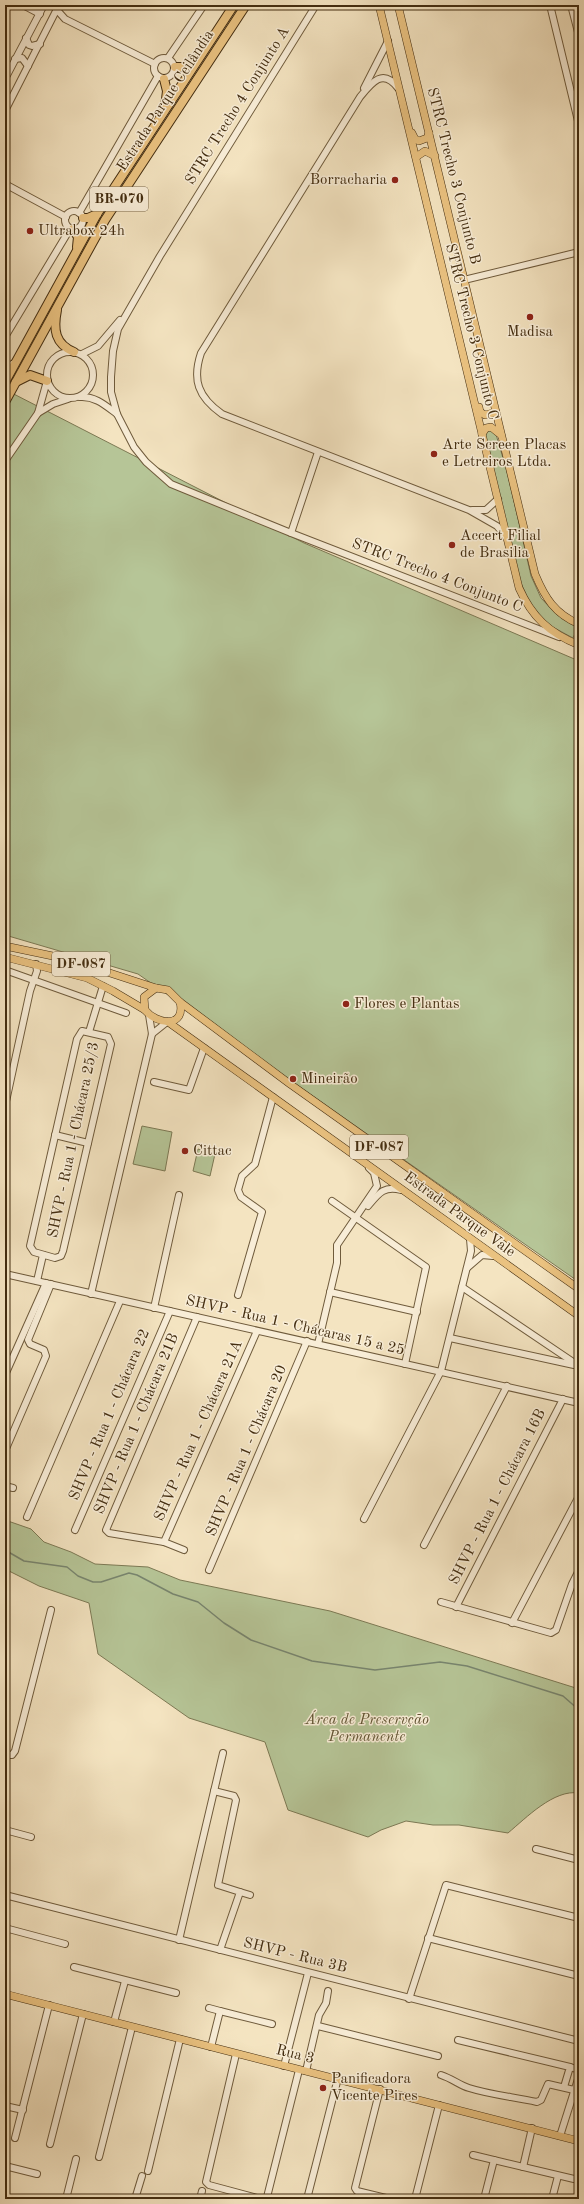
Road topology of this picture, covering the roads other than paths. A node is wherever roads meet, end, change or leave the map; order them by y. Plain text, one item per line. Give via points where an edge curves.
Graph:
1 (23, 5) edge
2 (44, 5) edge
3 (204, 5) edge
4 (234, 5) edge
5 (246, 5) edge
6 (316, 5) edge
7 (398, 5) edge
8 (550, 5) edge
9 (571, 5) edge
10 (379, 6) edge
11 (58, 8) edge
12 (40, 14) junction
13 (53, 18) junction
14 (65, 19) junction
15 (579, 36) edge
16 (26, 38) junction
17 (388, 41) junction
18 (40, 44) junction
19 (200, 56) junction
20 (168, 58) junction
21 (15, 59) junction
22 (155, 64) junction
23 (28, 66) junction
24 (175, 67) junction
25 (161, 78) junction
26 (5, 79) edge
27 (400, 92) junction
28 (360, 96) junction
29 (5, 111) edge
30 (164, 111) junction
31 (578, 117) edge
32 (579, 125) edge
33 (429, 133) junction
34 (435, 156) junction
35 (416, 157) junction
36 (5, 184) edge
37 (97, 214) junction
38 (81, 215) junction
39 (66, 217) junction
40 (72, 229) junction
41 (579, 252) edge
42 (72, 260) junction
43 (464, 280) junction
44 (59, 303) junction
45 (128, 309) junction
46 (5, 337) edge
47 (78, 353) junction
48 (14, 363) junction
49 (5, 368) edge
50 (5, 382) edge
51 (47, 382) junction
52 (469, 383) junction
53 (14, 384) junction
54 (80, 397) junction
55 (68, 399) junction
56 (5, 402) edge
57 (496, 412) junction
58 (38, 413) junction
59 (117, 414) junction
60 (482, 434) junction
61 (502, 435) junction
62 (318, 452) junction
63 (5, 461) edge
64 (498, 499) junction
65 (469, 510) junction
66 (291, 533) junction
67 (507, 538) junction
68 (579, 624) edge
69 (579, 636) edge
70 (577, 644) edge
71 (5, 946) edge
72 (5, 957) edge
73 (38, 967) junction
74 (5, 970) edge
75 (34, 979) junction
76 (103, 986) junction
77 (156, 988) junction
78 (180, 1002) junction
79 (98, 1003) junction
80 (147, 1012) junction
81 (126, 1013) dead end
82 (168, 1022) junction
83 (89, 1032) junction
84 (152, 1034) junction
85 (204, 1048) junction
86 (154, 1082) dead end
87 (273, 1097) junction
88 (5, 1106) edge
89 (55, 1135) junction
90 (88, 1143) junction
91 (366, 1164) junction
92 (379, 1188) junction
93 (405, 1192) junction
94 (180, 1195) dead end
95 (332, 1201) dead end
96 (356, 1220) junction
97 (470, 1239) junction
98 (471, 1251) junction
99 (43, 1255) junction
100 (493, 1256) junction
101 (479, 1258) junction
102 (467, 1268) junction
103 (5, 1274) edge
104 (37, 1281) junction
105 (48, 1283) junction
106 (462, 1287) junction
107 (579, 1288) edge
108 (330, 1292) junction
109 (91, 1294) junction
110 (238, 1295) dead end
111 (120, 1301) junction
112 (154, 1308) junction
113 (170, 1311) junction
114 (417, 1312) junction
115 (579, 1316) edge
116 (197, 1317) junction
117 (257, 1330) junction
118 (450, 1338) junction
119 (307, 1341) junction
120 (318, 1344) junction
121 (405, 1364) junction
122 (578, 1366) edge
123 (441, 1371) junction
124 (5, 1375) edge
125 (507, 1386) junction
126 (563, 1399) junction
127 (579, 1403) edge
128 (5, 1451) edge
129 (5, 1486) edge
130 (13, 1488) dead end
131 (579, 1496) edge
132 (27, 1516) dead end
133 (364, 1519) dead end
134 (75, 1530) dead end
135 (164, 1542) junction
136 (424, 1545) dead end
137 (184, 1550) dead end
138 (209, 1570) dead end
139 (579, 1570) edge
140 (441, 1602) dead end
141 (456, 1607) junction
142 (51, 1610) dead end
143 (512, 1623) junction
144 (223, 1753) dead end
145 (5, 1755) edge
146 (214, 1791) junction
147 (5, 1830) edge
148 (30, 1837) dead end
149 (536, 1848) dead end
150 (579, 1860) edge
151 (240, 1892) junction
152 (250, 1894) dead end
153 (5, 1895) edge
154 (579, 1918) edge
155 (5, 1928) edge
156 (428, 1938) junction
157 (178, 1940) junction
158 (65, 1944) dead end
159 (220, 1950) junction
160 (74, 1967) dead end
161 (308, 1973) junction
162 (579, 1976) edge
163 (125, 1981) junction
164 (328, 1991) dead end
165 (176, 1993) dead end
166 (5, 1994) edge
167 (409, 1999) junction
168 (49, 2005) junction
169 (209, 2008) dead end
170 (220, 2011) junction
171 (83, 2014) junction
172 (114, 2022) junction
173 (272, 2024) dead end
174 (318, 2026) junction
175 (132, 2027) junction
176 (180, 2039) junction
177 (458, 2040) dead end
178 (579, 2041) edge
179 (211, 2047) junction
180 (236, 2054) junction
181 (438, 2056) dead end
182 (284, 2066) junction
183 (570, 2067) junction
184 (302, 2070) junction
185 (579, 2070) edge
186 (441, 2075) dead end
187 (579, 2076) edge
188 (338, 2078) junction
189 (564, 2087) junction
190 (380, 2089) junction
191 (574, 2090) junction
192 (439, 2105) junction
193 (5, 2106) edge
194 (23, 2110) junction
195 (532, 2128) junction
196 (560, 2136) junction
197 (15, 2138) dead end
198 (579, 2141) edge
199 (50, 2144) dead end
200 (473, 2155) dead end
201 (99, 2157) dead end
202 (76, 2159) dead end
203 (494, 2160) junction
204 (5, 2166) edge
205 (523, 2167) junction
206 (148, 2171) dead end
207 (37, 2174) dead end
208 (142, 2176) dead end
209 (558, 2176) junction
210 (574, 2179) dead end
211 (202, 2191) dead end
212 (66, 2199) edge
213 (135, 2199) edge
214 (200, 2199) edge
215 (308, 2199) edge
216 (390, 2199) edge
217 (415, 2199) edge
218 (484, 2199) edge
219 (552, 2199) edge

1 - 12 street
2 - 12 street
3 - 20 street
4 - 19 highway, Estrada Parque Ceilândia / BR-070
5 - 44 highway, Estrada Parque Ceilândia / BR-070 via 105,220
6 - 45 street, STRC Trecho 4 Conjunto A
7 - 33 main road, STRC Trecho 3 Conjunto B
8 - 31 street
9 - 15 street
10 - 17 main road, STRC Trecho 3 Conjunto C
11 - 13 street
11 - 14 street
12 - 16 street
13 - 14 street
13 - 18 street
14 - 22 street
16 - 18 street via 28,45
16 - 21 street
17 - 27 main road, STRC Trecho 3 Conjunto C
17 - 28 street
18 - 23 street
19 - 24 highway via 184,67
19 - 30 highway, Estrada Parque Ceilândia / BR-070
20 - 22 street via 159,59
20 - 24 street
21 - 23 street via 22,58
21 - 26 street
22 - 25 street via 154,70
23 - 29 street
24 - 25 street via 172,75
25 - 30 highway via 167,91
25 - 38 street
27 - 28 street via 393,81 380,78 373,81
27 - 33 main road via 415,139 423,140
27 - 35 main road, STRC Trecho 3 Conjunto C
28 - 62 street via 201,353 197,366 197,381 210,406 222,414
30 - 37 highway, Estrada Parque Ceilândia / BR-070
31 - 32 street
33 - 34 main road, STRC Trecho 3 Conjunto B
34 - 35 main road via 425,151
34 - 43 main road, STRC Trecho 3 Conjunto B
35 - 52 main road, STRC Trecho 3 Conjunto C
36 - 39 street
37 - 38 highway via 88,218
37 - 42 highway, Estrada Parque Ceilândia / BR-070
38 - 39 street via 73,212
38 - 40 street via 80,226
39 - 40 street via 65,224
40 - 42 highway via 78,236
40 - 46 street
41 - 43 street
42 - 48 highway, Estrada Parque Ceilândia / BR-070
43 - 57 main road, STRC Trecho 3 Conjunto C
44 - 47 highway via 56,336 61,344
44 - 53 highway, Estrada Parque Ceilândia / BR-070
45 - 47 street via 103,342 92,350
45 - 59 street via 118,329 113,351 111,392
47 - 51 street via 61,354 52,360 47,372
47 - 54 street via 91,366 93,378 89,389
48 - 49 street
48 - 50 highway, Estrada Parque Ceilândia / BR-070
51 - 53 highway via 30,375
51 - 55 street via 57,394
51 - 58 street
52 - 57 main road via 475,393 480,412 484,415
52 - 60 main road, STRC Trecho 3 Conjunto C
53 - 56 highway, Estrada Parque Ceilândia / BR-070
54 - 55 street
54 - 59 street via 86,396 102,402
55 - 58 street
57 - 61 main road, STRC Trecho 3 Conjunto C
58 - 63 street
59 - 66 street, STRC Trecho 4 Conjunto C via 134,447 146,462 171,484
60 - 61 main road via 485,428 491,427
60 - 64 main road, STRC Trecho 3 Conjunto C
61 - 68 main road, STRC Trecho 3 Conjunto C via 535,574 543,594 562,614
62 - 65 street
62 - 66 street
64 - 65 street via 486,510
64 - 67 main road, STRC Trecho 3 Conjunto C
65 - 67 street via 497,526
66 - 70 street, STRC Trecho 4 Conjunto C
67 - 70 main road, STRC Trecho 3 Conjunto C via 519,588 526,603 547,628
69 - 70 main road
71 - 77 main road, DF-087 via 67,959
72 - 73 main road, DF-087
73 - 75 street
73 - 76 main road, DF-087 via 75,974
74 - 75 street
75 - 79 street
75 - 88 street
76 - 79 street
76 - 80 main road, DF-087
77 - 78 main road, DF-087 via 168,990
77 - 80 main road via 144,997
78 - 82 main road via 180,1014 175,1020
78 - 107 main road, Estrada Parque Vale / DF-087 via 296,1088
79 - 81 street
79 - 83 street
80 - 82 main road, DF-087
80 - 84 street
82 - 84 street
82 - 85 main road, Estrada Parque Vale / DF-087
83 - 89 street, SHVP - Rua 1 - Chácara 25/3 via 80,1032 77,1039
83 - 90 street, SHVP - Rua 1 - Chácara 25/3 via 108,1037 111,1044
84 - 109 street
85 - 86 street via 189,1090
85 - 87 main road, Estrada Parque Vale / DF-087
87 - 91 main road, Estrada Parque Vale / DF-087
87 - 110 street via 255,1164 242,1176 238,1190 241,1197 262,1212
89 - 90 street
89 - 99 street, SHVP - Rua 1 - Chácara 25/3 via 30,1246 33,1252
90 - 99 street, SHVP - Rua 1 - Chácara 25/3 via 62,1254 55,1258
91 - 92 street via 374,1174
91 - 93 main road, Estrada Parque Vale / DF-087
92 - 93 street
92 - 96 street
93 - 97 main road, Estrada Parque Vale / DF-087
94 - 112 street
95 - 96 street
96 - 108 street via 337,1245 337,1263
96 - 114 street via 426,1267
97 - 98 street
97 - 100 main road, Estrada Parque Vale / DF-087
98 - 101 street
98 - 102 street
99 - 104 street, SHVP - Rua 1 - Chácara 25/3
100 - 101 street via 485,1255
100 - 115 main road, Estrada Parque Vale / DF-087
101 - 102 street
102 - 106 street
103 - 104 street, SHVP - Rua 1 - Chácaras 15 a 25
104 - 105 street, SHVP - Rua 1 - Chácaras 15 a 25
105 - 109 street, SHVP - Rua 1 - Chácaras 15 a 25
105 - 124 street
105 - 128 street via 28,1340 30,1344 44,1350 46,1356
106 - 118 street
106 - 122 street
108 - 114 street
108 - 120 street
109 - 111 street, SHVP - Rua 1 - Chácaras 15 a 25
111 - 112 street, SHVP - Rua 1 - Chácaras 15 a 25
111 - 132 street
112 - 113 street, SHVP - Rua 1 - Chácaras 15 a 25
113 - 116 street, SHVP - Rua 1 - Chácaras 15 a 25
113 - 134 street, SHVP - Rua 1 - Chácara 22
114 - 121 street
116 - 117 street, SHVP - Rua 1 - Chácaras 15 a 25
116 - 135 street, SHVP - Rua 1 - Chácara 21B via 106,1530 109,1533
117 - 119 street, SHVP - Rua 1 - Chácaras 15 a 25
117 - 135 street, SHVP - Rua 1 - Chácara 21A
118 - 122 street
118 - 123 street
119 - 120 street, SHVP - Rua 1 - Chácaras 15 a 25
119 - 138 street, SHVP - Rua 1 - Chácara 20
120 - 121 street, SHVP - Rua 1 - Chácaras 15 a 25
121 - 123 street, SHVP - Rua 1 - Chácaras 15 a 25
123 - 125 street, SHVP - Rua 1 - Chácaras 15 a 25
123 - 133 street
125 - 126 street, SHVP - Rua 1 - Chácaras 15 a 25
125 - 136 street
126 - 127 street, SHVP - Rua 1 - Chácaras 15 a 25
126 - 141 street, SHVP - Rua 1 - Chácara 16B
129 - 130 street
131 - 143 street
135 - 137 street
139 - 143 street via 556,1630 547,1633
140 - 141 street
141 - 143 street
142 - 145 street via 15,1751 12,1756
144 - 146 street
146 - 151 street via 234,1796 236,1800 218,1885
146 - 157 street
147 - 148 street
149 - 150 street
151 - 152 street
151 - 159 street
153 - 157 street, SHVP - Rua 3B
154 - 156 street via 448,1885 444,1887
155 - 158 street
156 - 162 street
156 - 167 street
157 - 159 street, SHVP - Rua 3B
159 - 161 street, SHVP - Rua 3B
160 - 163 street
161 - 167 street, SHVP - Rua 3B
161 - 182 street
163 - 165 street
163 - 172 street
164 - 174 street
166 - 168 main road, Rua 3
167 - 178 street, SHVP - Rua 3B
168 - 171 main road, Rua 3
168 - 194 street
169 - 170 street
170 - 173 street
170 - 179 street
171 - 172 main road, Rua 3
171 - 199 street
172 - 175 main road, Rua 3
174 - 181 street
174 - 184 street
175 - 176 main road, Rua 3
175 - 201 street
176 - 179 main road, Rua 3
176 - 206 street
177 - 183 street
179 - 180 main road, Rua 3
180 - 182 main road, Rua 3
180 - 184 street via 206,2180 209,2185 261,2198 267,2197
182 - 184 main road, Rua 3
183 - 185 street
183 - 189 street
184 - 188 main road, Rua 3
186 - 189 street via 453,2078 467,2088 537,2102 542,2100 546,2085
187 - 191 street
188 - 190 main road, Rua 3
188 - 215 street
189 - 191 street
190 - 192 main road, Rua 3
190 - 216 street via 355,2188 357,2191
191 - 196 street
192 - 195 main road, Rua 3
192 - 217 street
193 - 194 street
194 - 197 street
195 - 196 main road, Rua 3
195 - 205 street
196 - 198 main road, Rua 3
200 - 203 street
202 - 212 street
203 - 205 street
203 - 218 street
204 - 207 street
205 - 209 street
208 - 213 street
209 - 210 street
209 - 219 street
211 - 214 street

